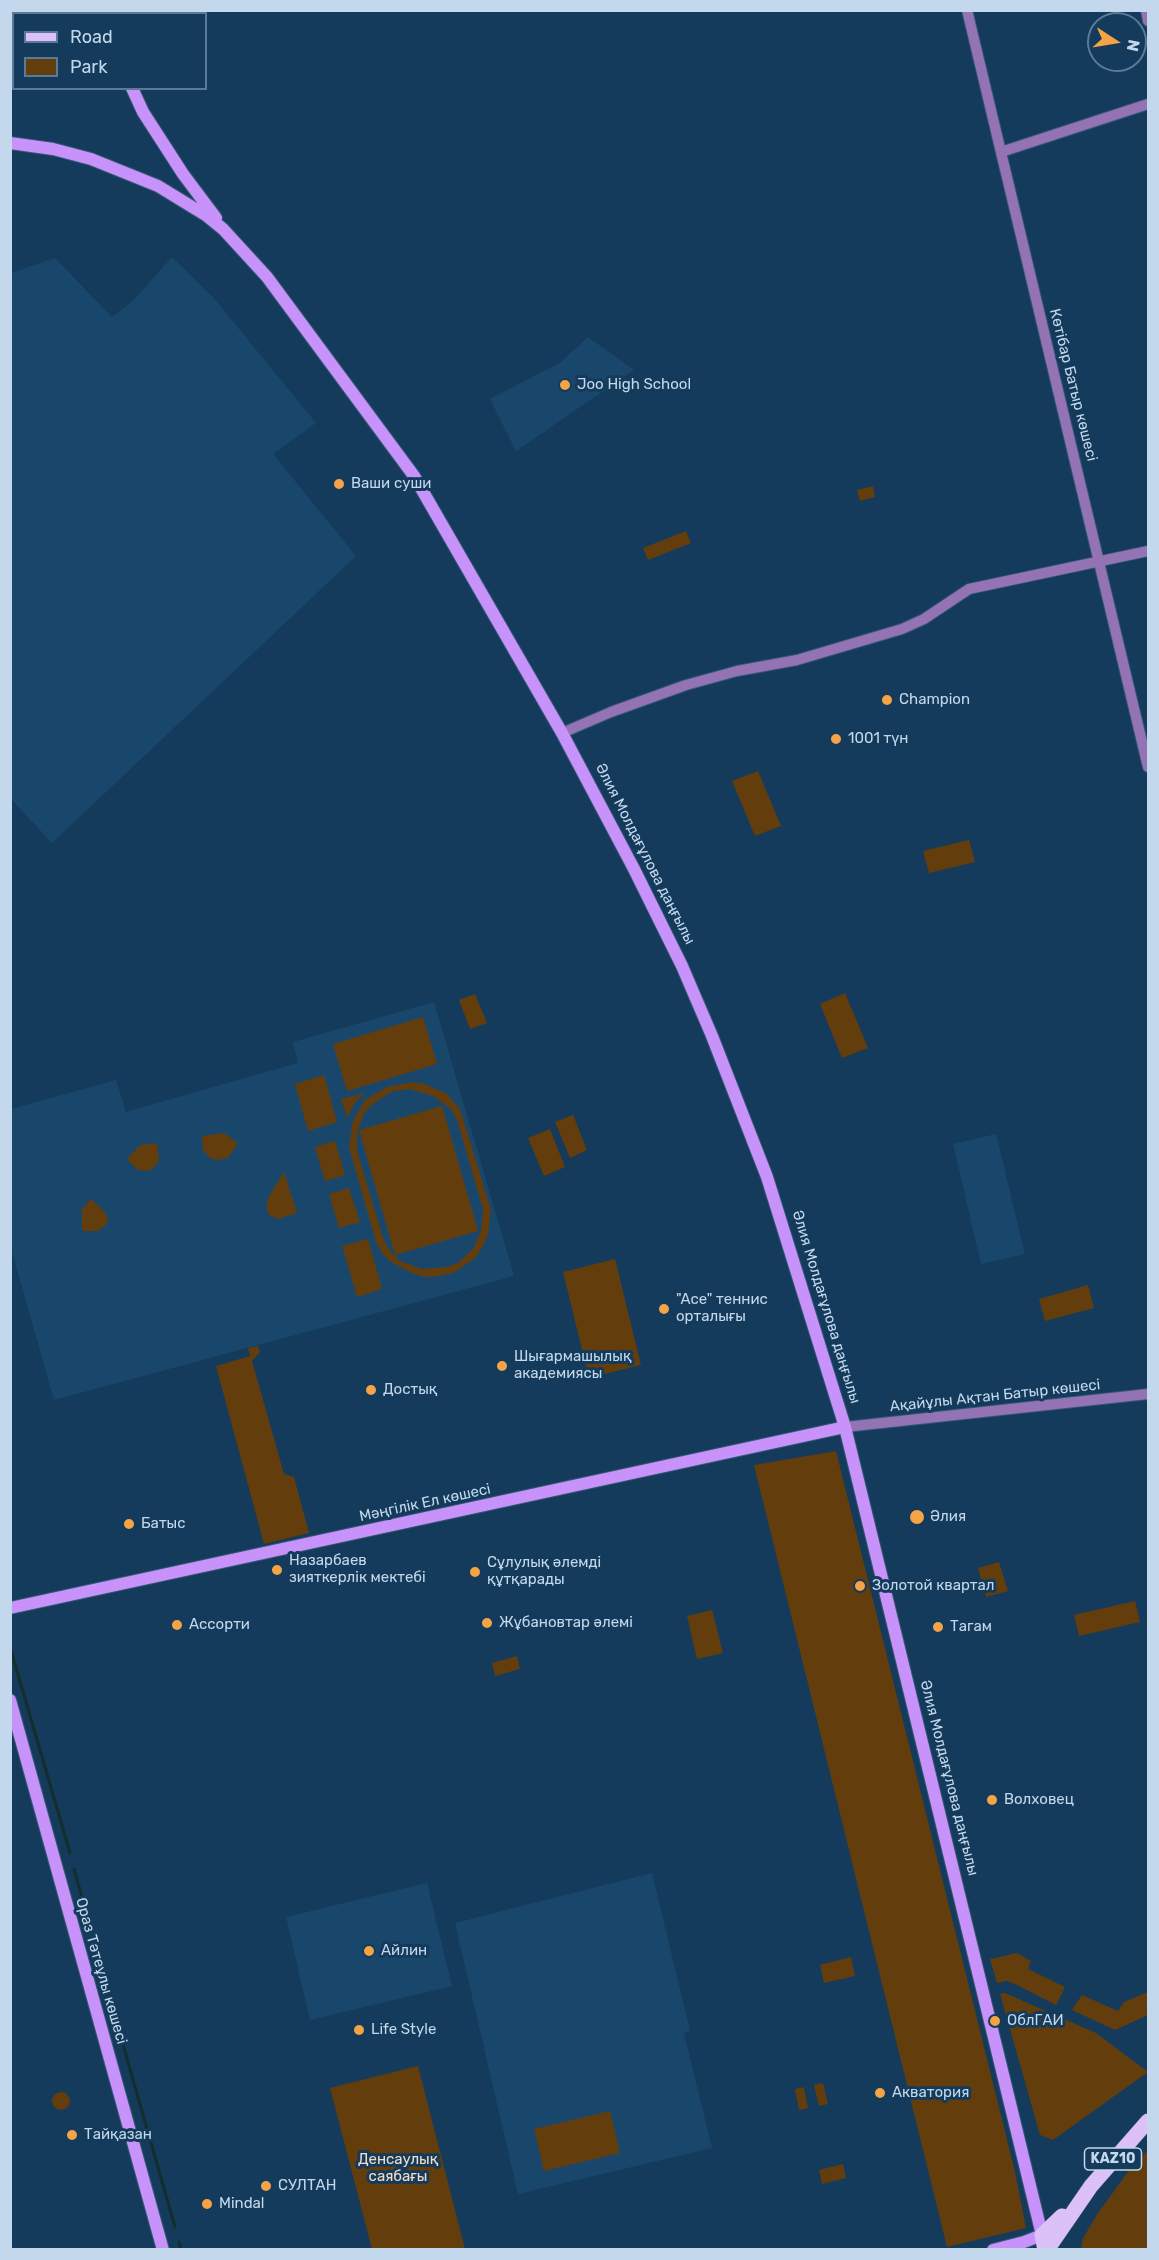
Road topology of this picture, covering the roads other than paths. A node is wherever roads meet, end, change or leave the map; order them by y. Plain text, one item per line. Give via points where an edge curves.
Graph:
1 (967, 10) edge
2 (1146, 10) edge
3 (1149, 21) edge
4 (133, 90) edge
5 (1149, 104) edge
6 (10, 143) edge
7 (1001, 152) junction
8 (223, 229) junction
9 (1149, 551) edge
10 (1100, 562) junction
11 (562, 733) junction
12 (1149, 767) edge
13 (1149, 1394) edge
14 (845, 1427) junction
15 (10, 1608) edge
16 (10, 1700) edge
17 (1149, 2121) edge
18 (1045, 2245) edge
19 (163, 2250) edge
20 (993, 2250) edge

1 - 7 street, Көтібар Батыр көшесі
2 - 3 street
4 - 8 main road via 166,148
5 - 7 street
6 - 8 main road via 53,149 124,171 158,186
7 - 10 street, Көтібар Батыр көшесі
8 - 11 main road, Әлия Молдағұлова даңғылы via 267,277 414,476
9 - 10 street
10 - 11 street via 969,589 902,629 797,660 686,685
10 - 12 street, Көтібар Батыр көшесі
11 - 14 main road, Әлия Молдағұлова даңғылы via 682,966 712,1036 766,1177
13 - 14 street, Ақайұлы Ақтан Батыр көшесі
14 - 15 main road, Мәңгілік Ел көшесі
14 - 18 main road, Әлия Молдағұлова даңғылы
16 - 19 main road, Ораз Тәтеұлы көшесі
17 - 18 main road, KAZ10 via 1108,2165
18 - 20 main road via 1024,2242

